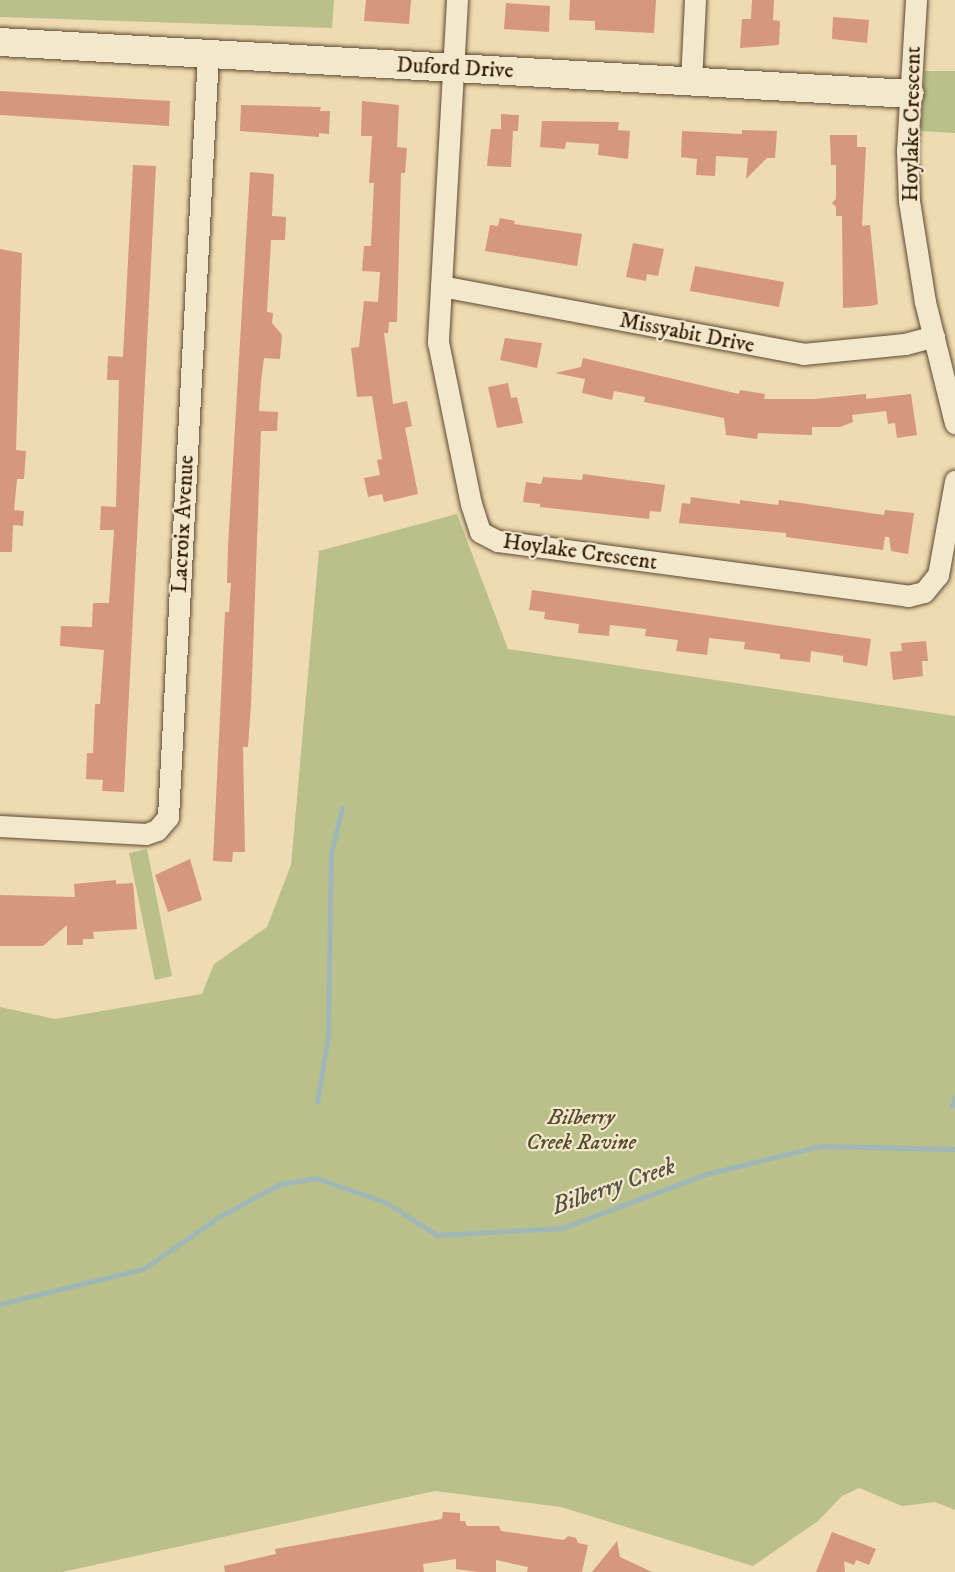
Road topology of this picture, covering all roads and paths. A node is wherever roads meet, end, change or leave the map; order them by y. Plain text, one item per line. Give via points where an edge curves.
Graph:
1 (457, 0) edge
2 (695, 0) edge
3 (916, 0) edge
4 (0, 42) edge
5 (207, 55) junction
6 (454, 67) junction
7 (691, 82) junction
8 (910, 94) junction
9 (441, 286) junction
10 (934, 336) junction
11 (955, 423) edge
12 (955, 481) edge
13 (0, 826) edge

1 - 6 street, Hoylake Crescent
2 - 7 street
3 - 8 street, Hoylake Crescent
4 - 5 street, Duford Drive
5 - 6 street, Duford Drive
5 - 13 street, Lacroix Avenue via 168,817 164,825 147,834
6 - 7 street, Duford Drive
6 - 9 street, Hoylake Crescent
7 - 8 street, Duford Drive
8 - 10 street, Hoylake Crescent via 909,201
9 - 10 street, Missyabit Drive via 803,354 905,344
9 - 12 street, Hoylake Crescent via 438,342 473,514 480,532 489,539 908,596 924,592 938,575
10 - 11 street, Hoylake Crescent

